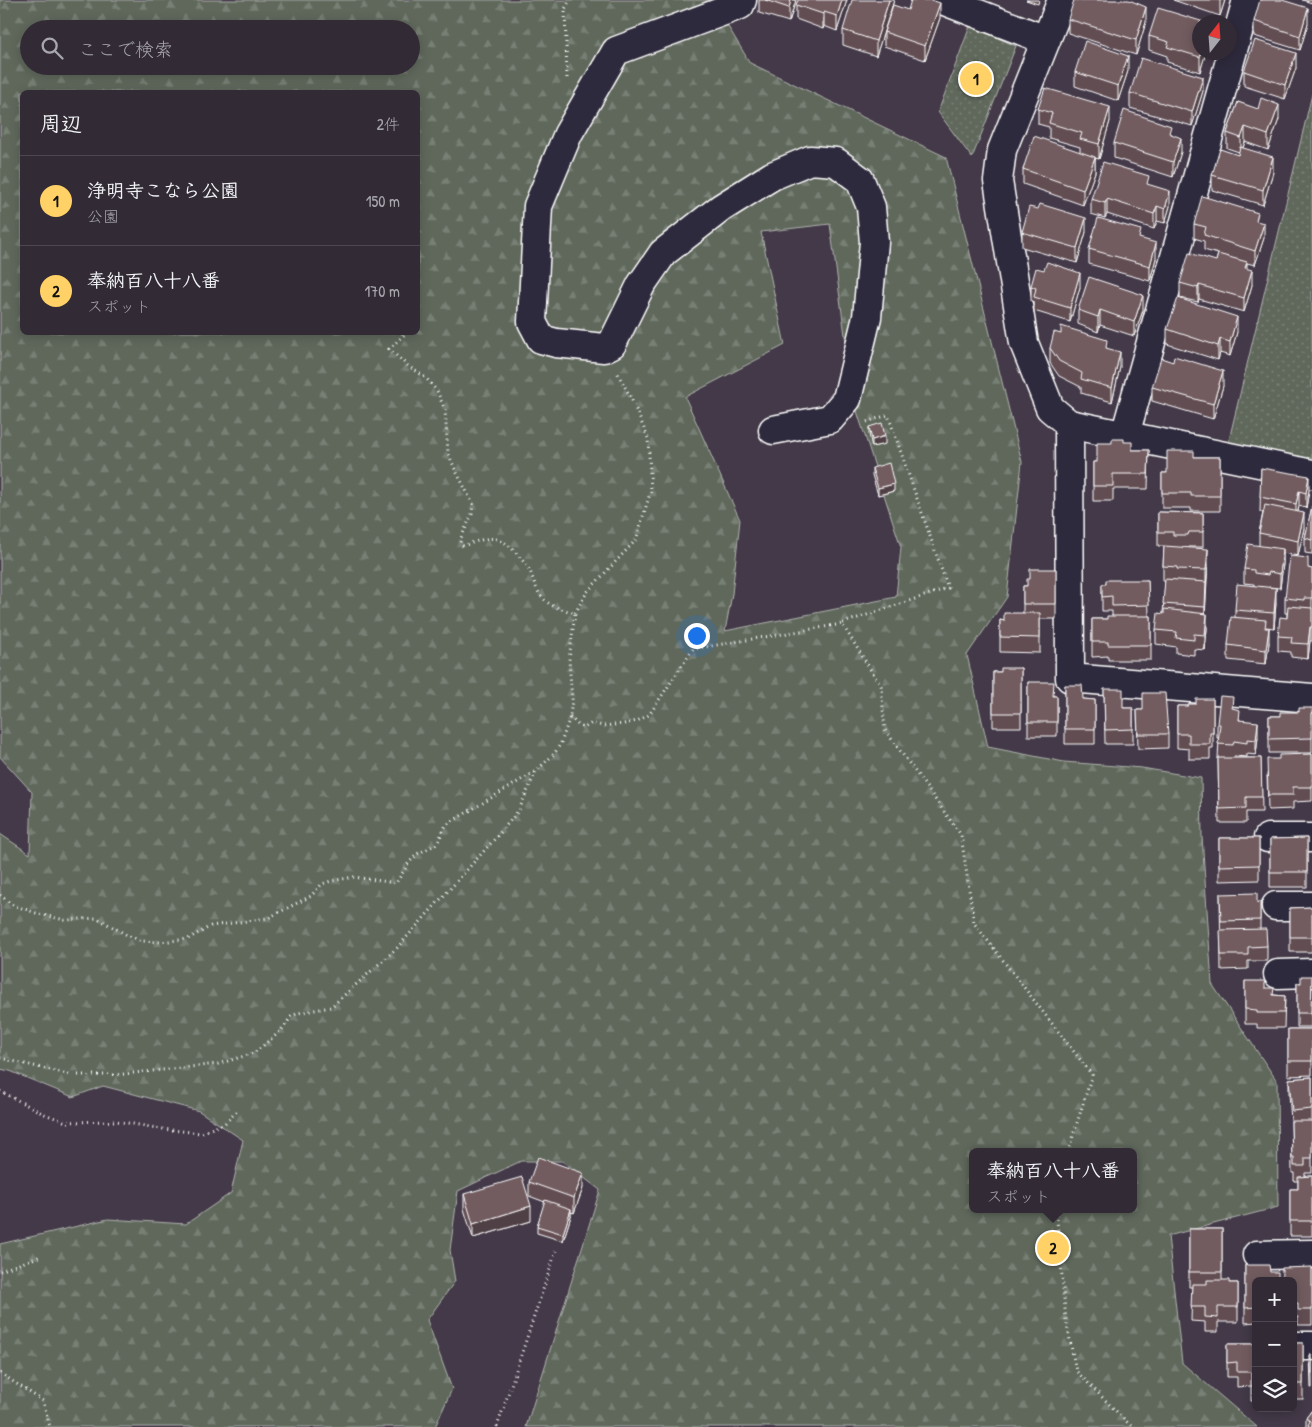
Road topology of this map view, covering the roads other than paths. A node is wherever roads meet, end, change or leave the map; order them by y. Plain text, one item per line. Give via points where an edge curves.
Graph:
1 (742, 0) edge
2 (942, 0) edge
3 (1062, 0) edge
4 (1247, 0) edge
5 (1046, 40) junction
6 (1069, 424) junction
7 (773, 430) dead end
8 (1125, 435) junction
9 (1312, 474) edge
10 (1312, 698) edge
11 (1268, 838) edge
12 (1312, 838) edge
13 (1276, 906) dead end
14 (1312, 906) edge
15 (1312, 973) edge
16 (1278, 974) dead end
17 (1312, 1254) edge
18 (1257, 1255) dead end
19 (1297, 1346) edge
20 (1312, 1346) edge

1 - 7 street via 740,5 616,51 568,134 538,206 532,322 541,338 556,344 604,348 612,344 641,285 663,253 721,208 772,176 810,160 836,162 860,180 870,207 874,242 866,316 847,399 830,419
2 - 5 street
3 - 5 street
4 - 8 street
5 - 6 street via 1002,150 998,181 1024,343 1050,408
6 - 8 street
6 - 10 street via 1070,678
8 - 9 street
11 - 12 street
13 - 14 street
15 - 16 street
17 - 18 street
19 - 20 street

